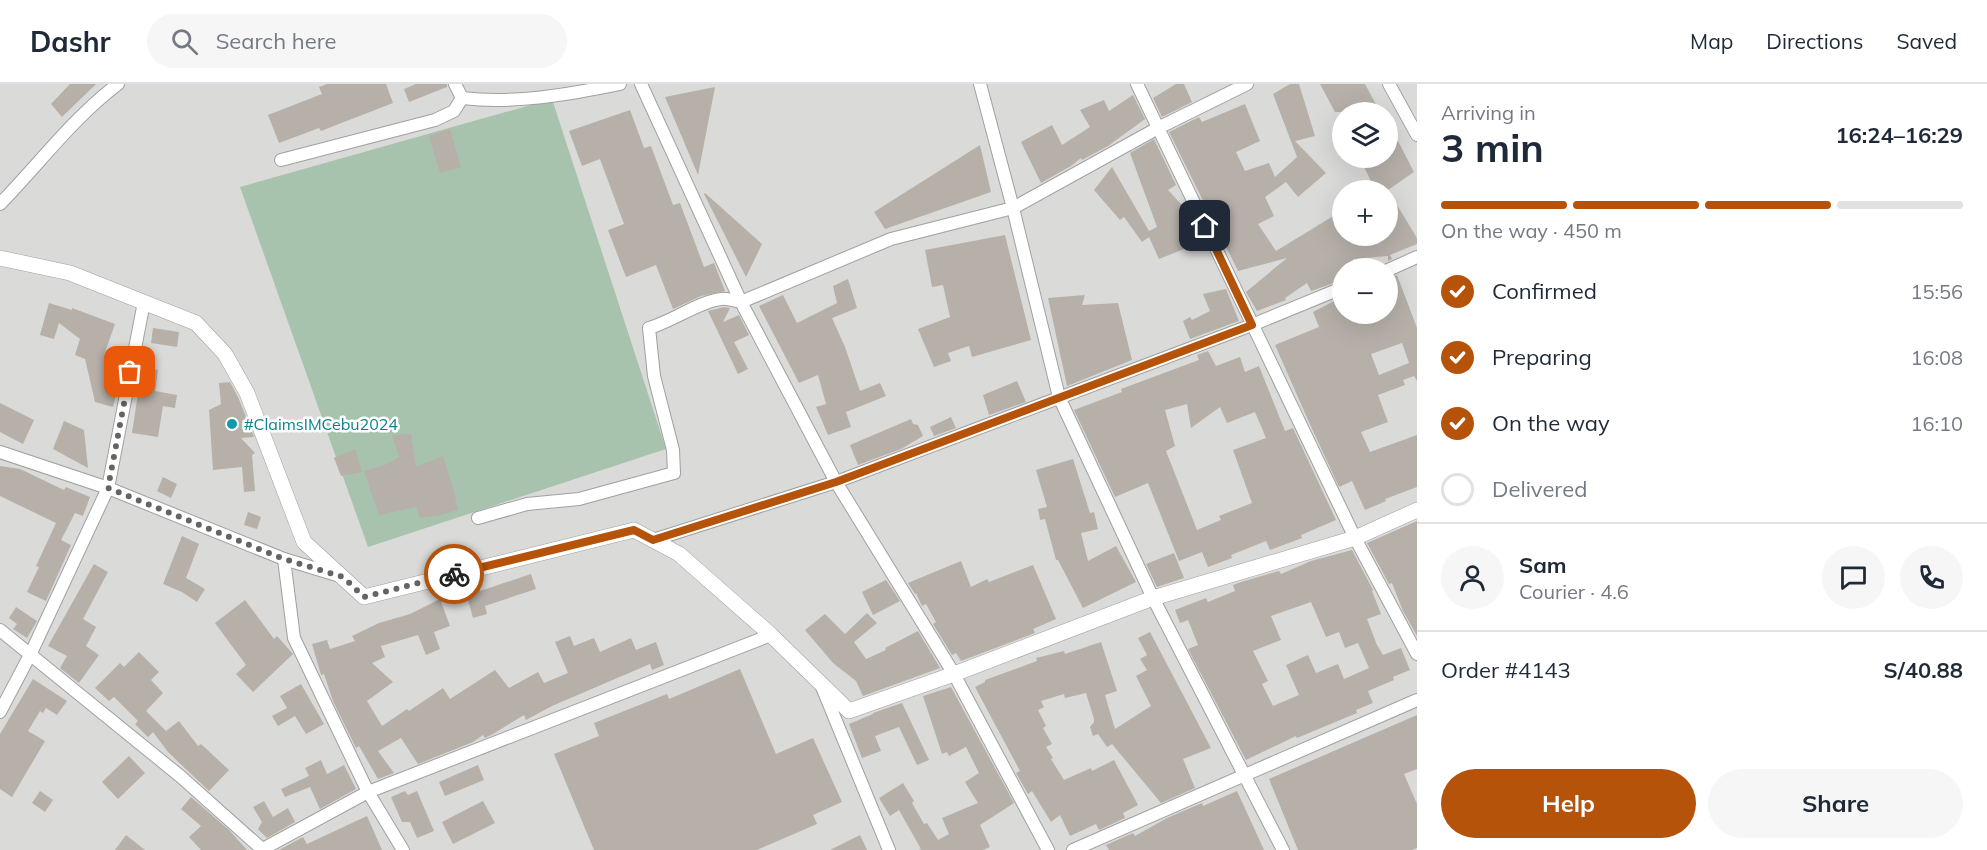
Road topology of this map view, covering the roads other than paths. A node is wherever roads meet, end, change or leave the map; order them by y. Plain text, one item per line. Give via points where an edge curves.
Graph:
1 (118, 84) edge
2 (455, 84) edge
3 (620, 84) edge
4 (641, 84) edge
5 (980, 84) edge
6 (1137, 84) edge
7 (1246, 84) edge
8 (1389, 84) edge
9 (462, 98) junction
10 (1158, 128) junction
11 (1417, 135) edge
12 (281, 160) dead end
13 (0, 204) edge
14 (1013, 208) junction
15 (1417, 257) edge
16 (0, 258) edge
17 (1398, 266) edge
18 (1332, 292) edge
19 (144, 302) junction
20 (741, 302) junction
21 (1252, 325) junction
22 (1059, 397) junction
23 (0, 452) edge
24 (836, 482) junction
25 (108, 488) junction
26 (1417, 510) edge
27 (478, 518) dead end
28 (1355, 538) junction
29 (653, 540) junction
30 (284, 559) junction
31 (343, 577) junction
32 (1152, 598) junction
33 (0, 630) edge
34 (771, 635) junction
35 (31, 653) junction
36 (1417, 654) edge
37 (954, 674) junction
38 (822, 686) junction
39 (1417, 700) edge
40 (0, 712) edge
41 (1245, 776) junction
42 (368, 792) junction
43 (261, 850) edge
44 (403, 850) edge
45 (889, 850) edge
46 (1048, 850) edge
47 (1073, 850) edge
48 (1282, 850) edge

1 - 13 street via 63,134
2 - 9 street
3 - 9 street via 521,100
4 - 20 street
5 - 14 street
6 - 10 street
7 - 10 street
8 - 11 street
9 - 12 street via 454,111 435,120
10 - 14 street
10 - 21 street
14 - 20 street via 891,239
14 - 22 street
15 - 17 street
16 - 19 street via 70,273
18 - 21 street
19 - 25 street
19 - 31 street via 196,323 225,354 247,393 304,542
20 - 24 street
20 - 27 street via 722,299 649,328 654,376 673,450 674,473 579,499 527,504
21 - 22 street
21 - 28 street
22 - 24 street
22 - 32 street
23 - 25 street
24 - 29 street
24 - 37 street
25 - 30 street
25 - 35 street
26 - 28 street
28 - 32 street
28 - 36 street
29 - 31 street via 634,530 364,597
29 - 34 street via 679,554
30 - 31 street
30 - 42 street via 294,638
32 - 37 street
32 - 41 street
33 - 35 street
34 - 38 street
34 - 42 street
35 - 40 street
35 - 43 street via 180,776
37 - 38 street via 849,711
37 - 46 street
38 - 45 street
39 - 41 street
41 - 47 street
41 - 48 street
42 - 43 street
42 - 44 street

